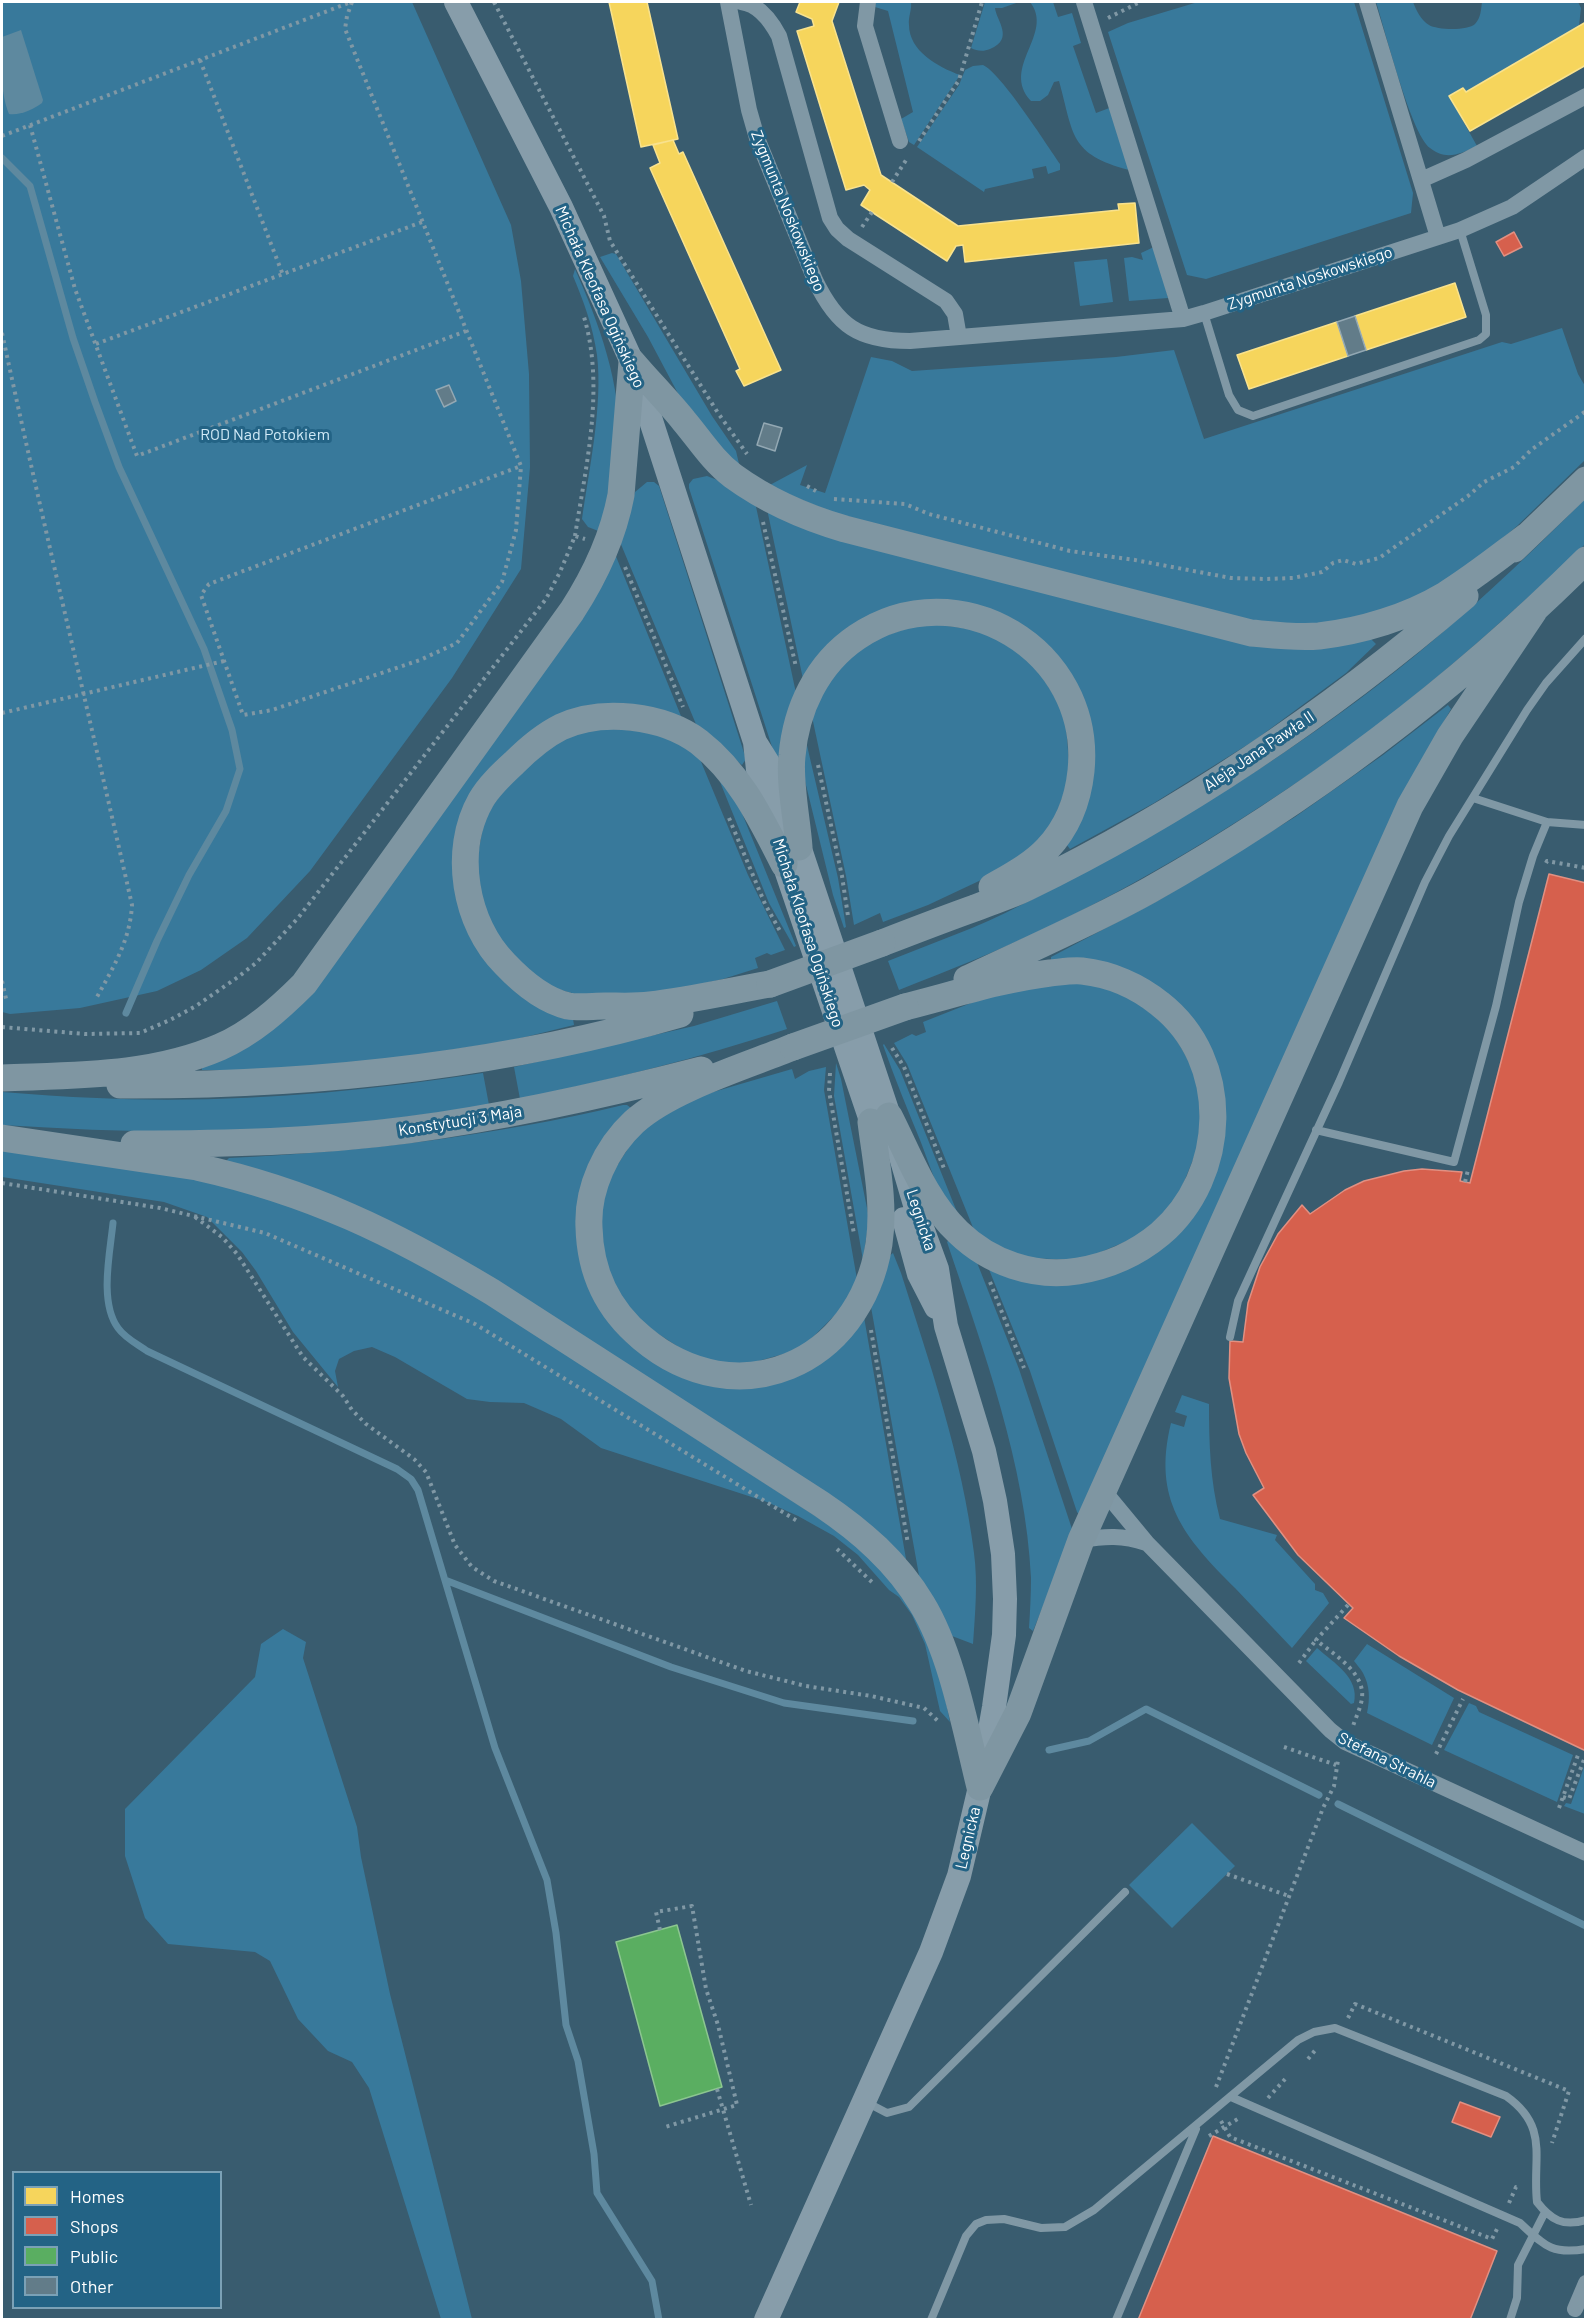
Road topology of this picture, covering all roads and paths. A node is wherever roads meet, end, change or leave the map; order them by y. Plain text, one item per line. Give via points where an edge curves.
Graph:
1 (353, 2) edge
2 (456, 2) edge
3 (495, 2) edge
4 (734, 2) edge
5 (868, 2) edge
6 (982, 2) edge
7 (1084, 2) edge
8 (1140, 2) edge
9 (1367, 2) edge
10 (1090, 24) junction
11 (200, 60) junction
12 (1586, 96) edge
13 (30, 125) junction
14 (2, 134) edge
15 (909, 147) junction
16 (1586, 157) edge
17 (1421, 180) junction
18 (891, 182) dead end
19 (422, 222) junction
20 (1460, 230) junction
21 (1438, 237) junction
22 (283, 275) junction
23 (582, 310) dead end
24 (1204, 313) junction
25 (1183, 319) junction
26 (466, 331) junction
27 (2, 333) edge
28 (959, 337) junction
29 (96, 344) junction
30 (632, 362) junction
31 (1586, 411) edge
32 (750, 457) dead end
33 (520, 466) junction
34 (1586, 480) edge
35 (807, 486) dead end
36 (822, 495) dead end
37 (829, 499) dead end
38 (762, 517) dead end
39 (575, 536) junction
40 (1527, 536) junction
41 (586, 540) dead end
42 (622, 560) dead end
43 (1586, 560) edge
44 (1534, 611) junction
45 (1586, 638) edge
46 (224, 661) junction
47 (797, 675) dead end
48 (84, 693) junction
49 (2, 713) edge
50 (686, 714) dead end
51 (816, 755) dead end
52 (1473, 798) junction
53 (726, 811) dead end
54 (1547, 822) junction
55 (1586, 825) edge
56 (791, 855) junction
57 (850, 926) dead end
58 (785, 939) dead end
59 (882, 943) junction
60 (2, 981) edge
61 (770, 984) junction
62 (97, 997) dead end
63 (7, 1003) dead end
64 (905, 1007) junction
65 (2, 1027) edge
66 (889, 1043) dead end
67 (793, 1047) junction
68 (830, 1064) dead end
69 (2, 1079) edge
70 (880, 1119) junction
71 (1316, 1130) junction
72 (2, 1137) edge
73 (947, 1176) dead end
74 (2, 1183) edge
75 (192, 1215) junction
76 (855, 1241) dead end
77 (986, 1274) dead end
78 (870, 1323) dead end
79 (1230, 1337) dead end
80 (1024, 1368) dead end
81 (1104, 1491) junction
82 (806, 1526) dead end
83 (1081, 1540) junction
84 (1147, 1543) junction
85 (834, 1546) dead end
86 (910, 1553) dead end
87 (884, 1586) dead end
88 (1348, 1605) dead end
89 (1316, 1640) junction
90 (1299, 1663) dead end
91 (1463, 1699) dead end
92 (1356, 1715) dead end
93 (968, 1742) junction
94 (1284, 1747) dead end
95 (1341, 1754) dead end
96 (1436, 1754) dead end
97 (1578, 1755) dead end
98 (1585, 1757) edge
99 (1336, 1765) junction
100 (980, 1787) junction
101 (1563, 1797) junction
102 (1559, 1808) dead end
103 (1586, 1852) edge
104 (1227, 1874) dead end
105 (1125, 1892) dead end
106 (1289, 1896) junction
107 (660, 1930) dead end
108 (1347, 2022) dead end
109 (1286, 2078) dead end
110 (717, 2089) dead end
111 (1231, 2097) junction
112 (863, 2100) junction
113 (1265, 2101) dead end
114 (723, 2110) junction
115 (1215, 2110) junction
116 (1197, 2126) junction
117 (665, 2127) dead end
118 (1551, 2145) dead end
119 (1536, 2188) junction
120 (751, 2205) dead end
121 (1545, 2212) junction
122 (1503, 2215) junction
123 (1586, 2220) edge
124 (1532, 2235) junction
125 (1586, 2249) edge
126 (1586, 2283) edge
127 (1575, 2309) dead end
128 (765, 2319) edge
129 (931, 2319) edge
130 (1116, 2319) edge
131 (1510, 2319) edge

1 - 11 path
1 - 19 path via 345,29
2 - 30 main road, Michała Kleofasa Ogińskiego via 561,207
3 - 32 path via 604,216 610,241
4 - 28 street via 750,3 773,24 779,36 830,218 837,229 946,301 956,314
4 - 28 street, Zygmunta Noskowskiego via 749,110 757,138 825,302 838,319 870,338 890,341
5 - 15 street via 866,26
6 - 15 path via 959,80
7 - 10 street
8 - 10 path
9 - 17 street
10 - 25 street
11 - 13 path
11 - 22 path
12 - 17 street
13 - 14 path
13 - 29 path via 75,289
15 - 18 path
16 - 20 street, Zygmunta Noskowskiego via 1512,207
17 - 21 street
19 - 22 path
19 - 26 path
20 - 21 street, Zygmunta Noskowskiego
20 - 24 lane via 1486,315 1486,334 1479,340 1254,416 1238,410 1229,395
21 - 24 street, Zygmunta Noskowskiego
22 - 29 path
23 - 39 path via 594,383
24 - 25 street, Zygmunta Noskowskiego
25 - 28 street, Zygmunta Noskowskiego
26 - 29 path via 137,456
26 - 33 path
27 - 48 path via 45,537
30 - 40 main road via 710,455 760,493 808,516 868,535 1251,633 1319,636 1367,627 1414,611 1444,596
30 - 56 main road, Michała Kleofasa Ogińskiego via 755,742 775,774
30 - 69 main road via 621,495 598,567 572,611 304,984 261,1023 237,1038 173,1062 98,1074
31 - 37 path via 1514,467 1484,482 1379,558 1356,564 1343,560 1322,572 1293,578 1231,578 1070,551 929,514 905,504
33 - 46 path via 209,584 201,595
33 - 46 path via 516,530 502,582 457,643 420,660 248,716 243,715
34 - 40 main road, Aleja Jana Pawła II
35 - 36 path
38 - 47 path
39 - 41 path
39 - 65 path via 546,599 298,918 256,963 196,1006 140,1033 85,1034
40 - 59 main road, Aleja Jana Pawła II via 1426,630 1295,729 1215,781 1024,890
42 - 50 path
43 - 44 main road
44 - 64 main road via 1429,700 1335,772 1248,831 1094,919
44 - 81 main road via 1456,726 1410,806
45 - 52 lane via 1546,683
46 - 48 path
48 - 49 path
48 - 62 path via 132,905 130,927
51 - 57 path
52 - 54 lane
52 - 71 lane via 1425,882
53 - 58 path via 765,904
54 - 55 lane
54 - 71 lane via 1519,902 1454,1162
56 - 59 main road via 791,758 797,721 824,668 848,643 892,620 923,613 954,613 990,621 1040,655 1069,696 1078,723 1082,760 1070,814 1048,848 1017,873
56 - 61 main road via 718,759 697,741 675,728 618,717 578,721 533,745 481,799 468,846 467,881 481,932 516,975 558,1002 570,1006 648,1005
56 - 70 main road, Michała Kleofasa Ogińskiego
59 - 61 main road, bridge
60 - 63 path
61 - 69 main road via 616,1032 512,1054 389,1073 208,1086
64 - 67 main road, Konstytucji 3 Maja, bridge
64 - 70 main road via 1037,975 1082,971 1122,981 1164,1007 1195,1044 1212,1091 1212,1142 1186,1206 1159,1235 1124,1258 1097,1268 1052,1272 1000,1261 957,1232 931,1200
66 - 73 path via 904,1067
67 - 70 main road via 659,1104 633,1123 613,1146 595,1184 588,1220 589,1239 597,1277 611,1305 630,1328 678,1363 713,1374 747,1375 777,1370 821,1348 857,1309 874,1268 881,1205
67 - 72 main road, Konstytucji 3 Maja via 619,1091 504,1115 397,1131 250,1143 126,1144
68 - 76 path via 829,1091
70 - 100 main road, Legnicka via 937,1269 945,1326 984,1451 1003,1554 1004,1635
71 - 79 lane via 1238,1300
72 - 93 main road via 198,1167 274,1187 401,1239 492,1292 821,1504 877,1547 911,1588 938,1638
74 - 75 path
75 - 82 path via 265,1233 475,1324
75 - 93 path via 222,1237 237,1254 303,1357 366,1424 426,1472 455,1545 471,1567 503,1585 746,1671 924,1708 951,1734
77 - 80 path
78 - 86 path
81 - 83 main road
81 - 84 street, Stefana Strahla
83 - 84 street via 1110,1535
83 - 100 main road via 1018,1713
84 - 103 street, Stefana Strahla via 1345,1742
85 - 87 path via 878,1587
88 - 89 path
89 - 90 path
89 - 92 path via 1346,1663 1362,1687
91 - 96 path
93 - 100 main road
94 - 99 path
95 - 99 path
97 - 101 path
98 - 101 path via 1569,1799
99 - 106 path via 1334,1786
100 - 112 main road, Legnicka via 959,1876 943,1921
101 - 102 path
104 - 106 path
105 - 112 lane via 909,2107 887,2113
106 - 115 path via 1211,2100
107 - 114 path via 656,1912 692,1906 706,1989 737,2105
108 - 118 path via 1355,2004 1569,2091
109 - 113 path
110 - 114 path
111 - 115 lane
111 - 119 lane via 1298,2040 1335,2028 1506,2096 1520,2106 1536,2135
111 - 122 lane
112 - 128 main road, Legnicka
114 - 117 path
114 - 120 path
115 - 116 lane
115 - 122 path via 1230,2136 1492,2239
116 - 129 lane via 1094,2210 1065,2227 1041,2229 1004,2219 976,2224 966,2236
116 - 130 lane
119 - 121 lane via 1537,2202
119 - 122 path via 1516,2187
121 - 123 lane via 1556,2220
121 - 124 lane
122 - 124 lane via 1520,2223
124 - 125 lane via 1543,2245 1566,2252
124 - 131 lane via 1518,2265 1517,2298
126 - 127 street

